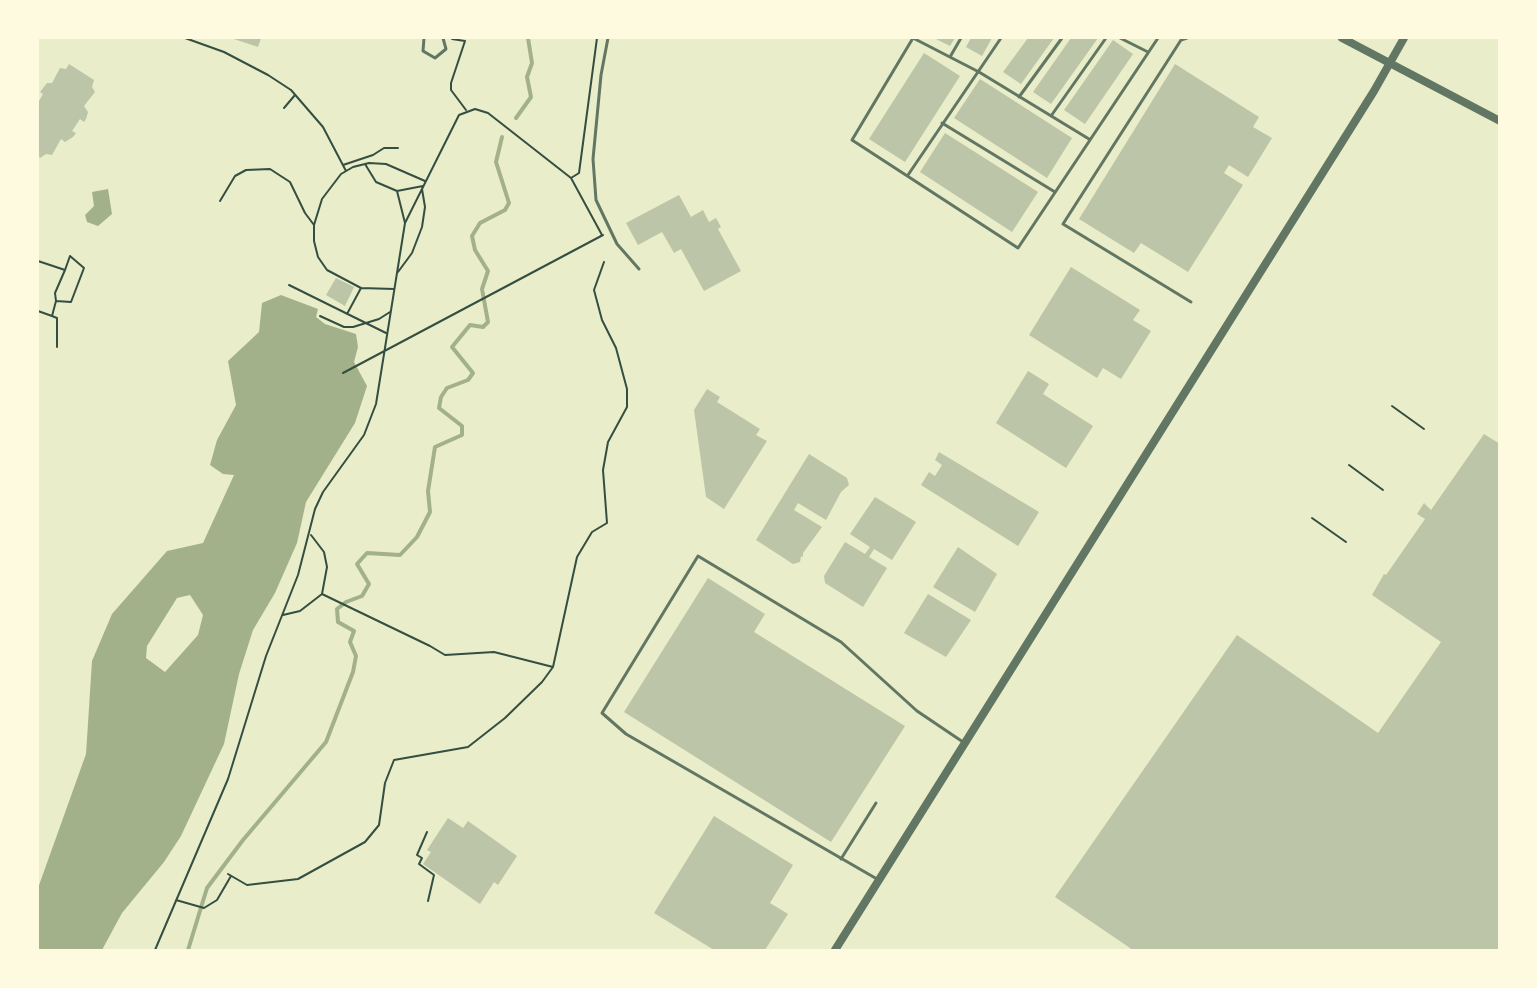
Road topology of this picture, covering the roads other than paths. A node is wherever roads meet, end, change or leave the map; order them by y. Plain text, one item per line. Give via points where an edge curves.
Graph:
1 (424, 38) edge
2 (444, 38) edge
3 (608, 38) edge
4 (913, 38) edge
5 (961, 38) edge
6 (1001, 38) edge
7 (1062, 38) edge
8 (1106, 38) edge
9 (1120, 38) edge
10 (1158, 38) edge
11 (1187, 38) edge
12 (1342, 38) edge
13 (1404, 38) edge
14 (1148, 52) junction
15 (950, 57) junction
16 (1391, 63) junction
17 (979, 72) junction
18 (1019, 96) junction
19 (1051, 116) junction
20 (1500, 121) edge
21 (942, 123) junction
22 (1089, 139) junction
23 (908, 176) junction
24 (1055, 192) junction
25 (639, 269) dead end
26 (1191, 302) dead end
27 (964, 743) junction
28 (876, 803) dead end
29 (841, 859) junction
30 (878, 880) junction
31 (835, 951) edge

1 - 2 lane via 423,51 435,58 444,53
3 - 25 lane via 593,159 596,200 617,244
4 - 15 lane
4 - 23 lane via 852,140
5 - 15 lane
6 - 17 lane
7 - 18 lane
8 - 19 lane
9 - 14 lane
10 - 14 lane
11 - 26 lane via 1181,40 1063,224
12 - 16 street
13 - 16 street
14 - 22 lane
15 - 17 lane
16 - 20 street
16 - 27 street
17 - 18 lane
17 - 21 lane
18 - 19 lane
19 - 22 lane
21 - 23 lane
21 - 24 lane
22 - 24 lane
23 - 24 lane via 1018,248
27 - 29 lane via 917,711 841,642 698,556 602,713 626,734
27 - 30 street
28 - 29 lane
29 - 30 lane
30 - 31 street

